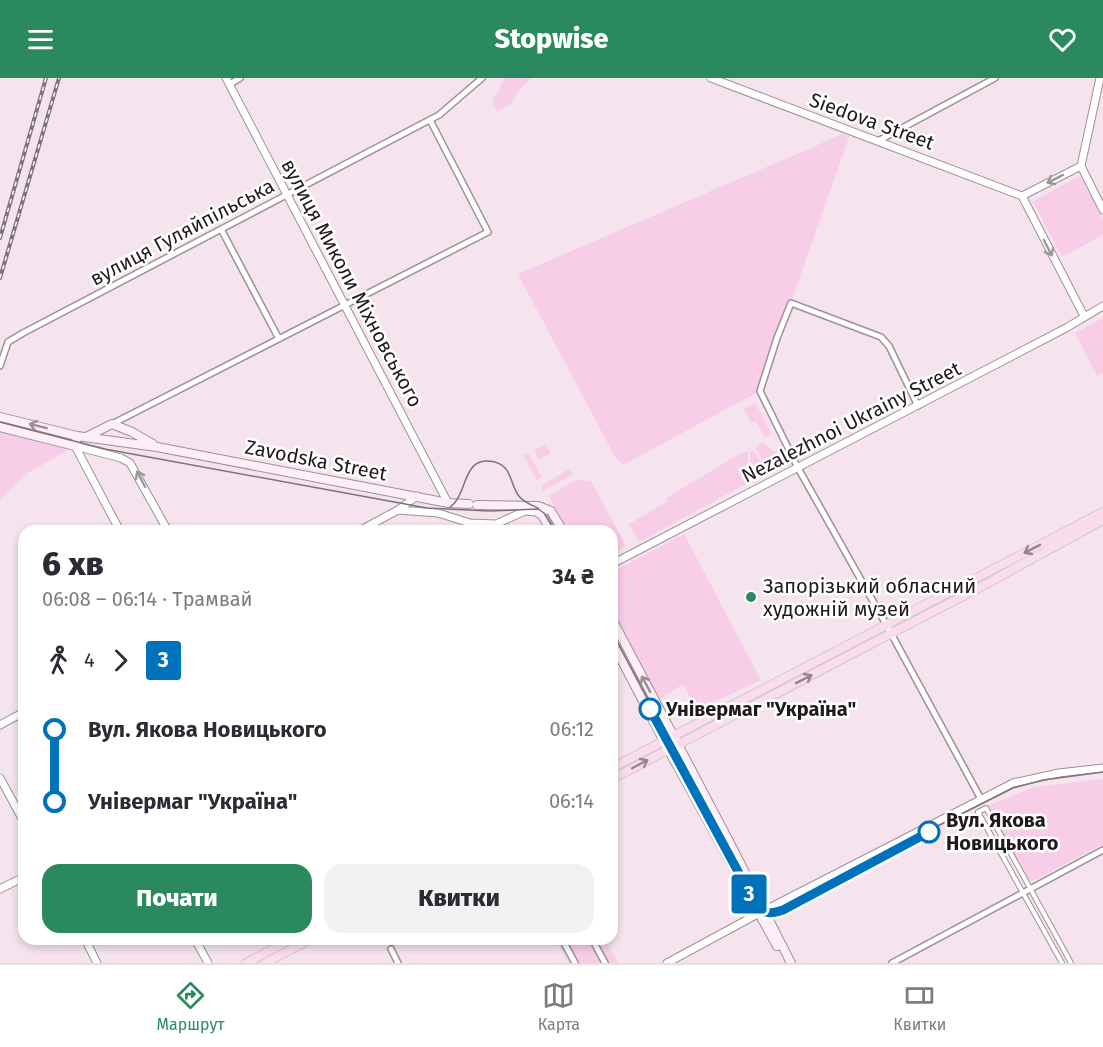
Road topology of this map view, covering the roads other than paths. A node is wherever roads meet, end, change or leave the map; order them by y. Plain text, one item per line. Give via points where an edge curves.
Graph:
1 (240, 78) edge
2 (482, 78) edge
3 (711, 78) edge
4 (995, 78) edge
5 (1100, 78) edge
6 (228, 81) edge
7 (430, 120) junction
8 (878, 141) junction
9 (1081, 166) junction
10 (287, 194) junction
11 (1022, 196) junction
12 (1103, 210) edge
13 (221, 229) junction
14 (345, 305) junction
15 (1103, 306) edge
16 (1084, 316) junction
17 (279, 339) junction
18 (0, 366) edge
19 (918, 406) junction
20 (0, 417) edge
21 (112, 424) junction
22 (0, 427) edge
23 (77, 436) junction
24 (86, 437) junction
25 (75, 446) junction
26 (157, 447) junction
27 (798, 468) junction
28 (417, 496) junction
29 (448, 503) junction
30 (538, 509) junction
31 (398, 510) junction
32 (1103, 512) edge
33 (1103, 520) edge
34 (117, 525) edge
35 (165, 525) edge
36 (370, 525) edge
37 (548, 525) edge
38 (559, 525) edge
39 (618, 561) edge
40 (889, 630) junction
41 (618, 631) edge
42 (618, 653) edge
43 (18, 715) edge
44 (0, 725) edge
45 (675, 740) junction
46 (666, 745) junction
47 (618, 765) edge
48 (1103, 768) edge
49 (618, 775) edge
50 (0, 778) edge
51 (981, 799) junction
52 (973, 803) junction
53 (986, 808) junction
54 (18, 811) edge
55 (978, 812) junction
56 (1103, 850) edge
57 (18, 880) edge
58 (0, 889) edge
59 (1027, 891) junction
60 (762, 912) junction
61 (88, 945) edge
62 (198, 945) edge
63 (280, 945) edge
64 (300, 945) edge
65 (565, 945) edge
66 (595, 945) edge
67 (391, 949) dead end
68 (97, 963) edge
69 (208, 963) edge
70 (246, 963) edge
71 (265, 963) edge
72 (398, 963) edge
73 (575, 963) edge
74 (605, 963) edge
75 (667, 963) edge
76 (786, 963) edge
77 (791, 963) edge
78 (892, 963) edge
79 (1062, 963) edge
80 (1071, 963) edge

1 - 6 street
2 - 7 street, вулиця Гуляйпільська
3 - 8 street, Siedova Street
4 - 8 street
5 - 9 street
6 - 10 street, вулиця Миколи Міхновського
7 - 10 street, вулиця Гуляйпільська
7 - 14 street via 488,231
8 - 11 street, Siedova Street
9 -> 11 street
9 - 12 street
10 - 13 street, вулиця Гуляйпільська
10 - 14 street, вулиця Миколи Міхновського
11 -> 16 street
13 - 17 street
13 - 18 street, вулиця Гуляйпільська via 8,342
14 - 17 street
14 - 29 street, вулиця Миколи Міхновського
15 - 16 street, Nezalezhnoi Ukrainy Street
16 - 19 street, Nezalezhnoi Ukrainy Street
17 - 21 street
19 - 27 street, Nezalezhnoi Ukrainy Street
19 - 27 street via 881,337 791,303 759,391
23 -> 20 main road, Zavodska Street
21 - 24 main road
21 - 26 main road, Zavodska Street
22 - 25 main road
23 - 24 main road, Zavodska Street
23 - 25 main road
24 - 26 main road, Zavodska Street
25 - 34 street
35 -> 25 street via 130,463
26 - 28 main road, Zavodska Street
27 - 39 street, Nezalezhnoi Ukrainy Street
27 - 40 street
28 - 29 main road, Zavodska Street
28 - 31 street
29 - 30 main road, Zavodska Street
30 - 31 street via 525,510 496,524
30 - 37 main road
30 - 38 main road, Zavodska Street via 551,511
31 - 36 street
32 -> 40 main road
33 - 40 main road
40 - 45 main road
40 - 51 street
45 -> 41 main road
42 - 46 main road
43 - 44 street
45 - 46 main road
45 - 60 main road
46 - 47 main road
49 -> 46 main road
46 - 60 main road
48 - 51 street via 1013,783
50 - 54 street
51 - 52 street
51 - 53 street
52 - 55 street
52 - 60 street
53 - 55 street
53 - 59 street
55 - 59 street
56 - 59 street
57 - 58 street
59 - 78 street
59 - 79 street
59 - 80 street
60 - 75 street
60 - 76 main road
60 - 77 main road
61 - 68 street
62 - 69 street
63 - 70 main road
64 - 71 main road
65 - 73 street
66 - 74 street
67 - 72 street

